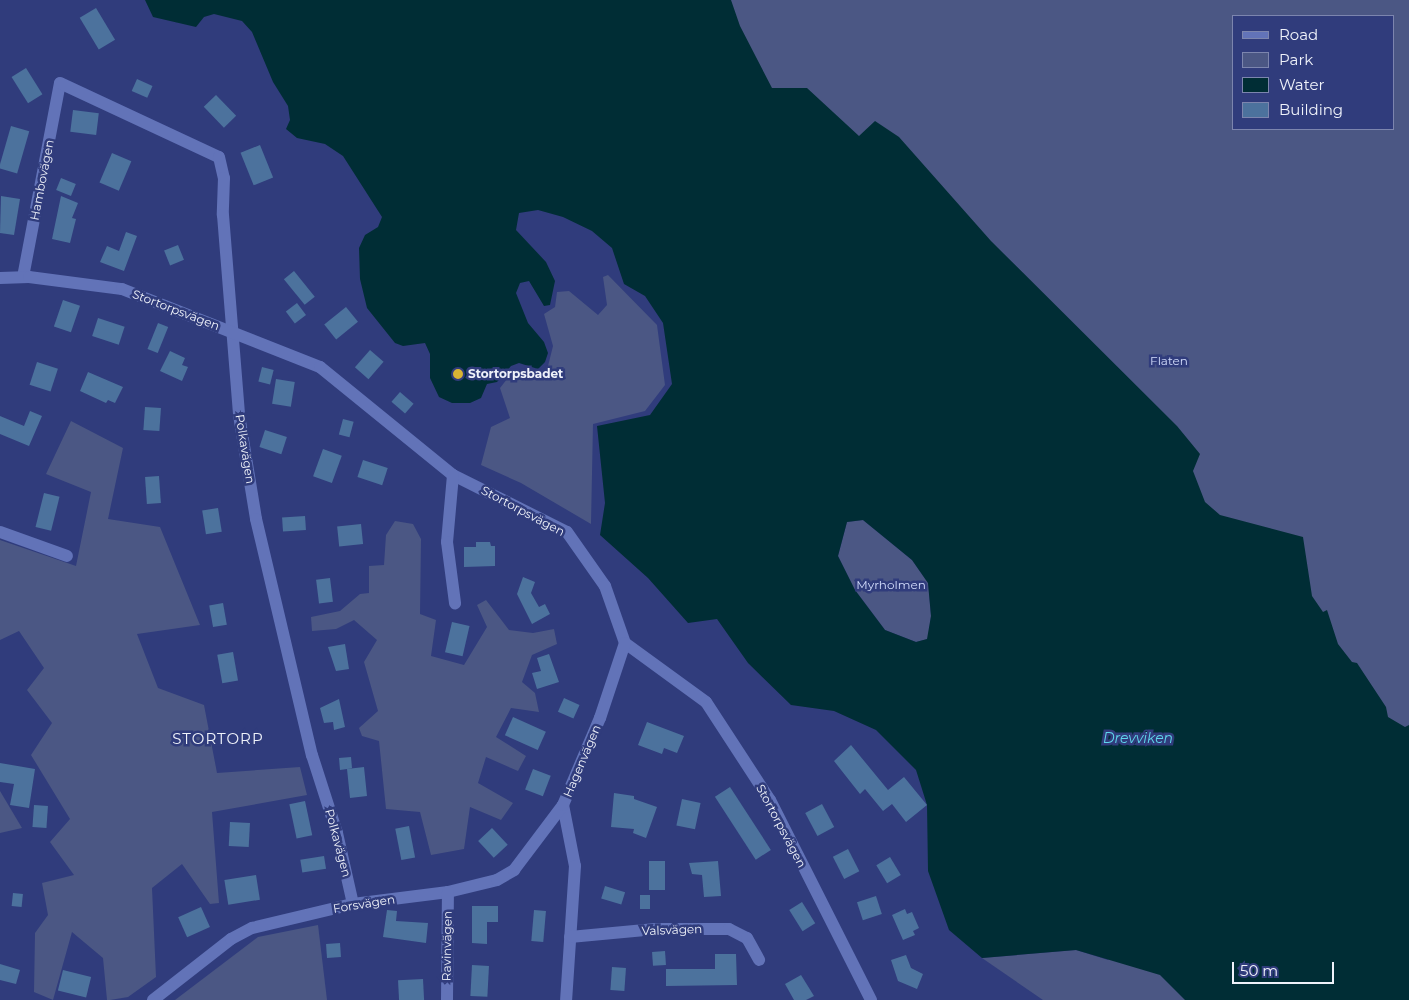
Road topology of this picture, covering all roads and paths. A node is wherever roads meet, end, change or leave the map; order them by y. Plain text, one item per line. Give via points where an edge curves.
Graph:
1 (60, 83) joint
2 (23, 277) junction
3 (0, 278) edge
4 (233, 332) junction
5 (453, 475) junction
6 (0, 532) edge
7 (67, 556) dead end
8 (455, 603) dead end
9 (625, 644) junction
10 (563, 805) junction
11 (448, 892) junction
12 (353, 904) junction
13 (570, 938) junction
14 (759, 960) dead end
15 (153, 1000) edge
16 (446, 1000) edge
17 (566, 1000) edge
18 (870, 1000) edge

1 - 2 street, Hambovägen
1 - 4 street, Polkavägen via 219,157 224,178 223,215
2 - 3 street, Stortorpsvägen
2 - 4 street, Stortorpsvägen via 122,290
4 - 5 street, Stortorpsvägen via 320,367
4 - 12 street, Polkavägen via 239,415 256,520 312,755 337,833
5 - 8 street via 447,542
5 - 9 street, Stortorpsvägen via 567,532 605,586
6 - 7 street
9 - 10 street, Hagenvägen via 600,718
9 - 18 street, Stortorpsvägen via 706,702 770,800
10 - 11 street, Forsvägen via 514,870 497,880
10 - 13 street, Hagenvägen via 575,866
11 - 12 street, Forsvägen
11 - 16 street, Ravinvägen
12 - 15 street, Forsvägen via 252,928 231,939
13 - 14 street, Valsvägen via 656,929 729,929 747,938
13 - 17 street, Hagenvägen

